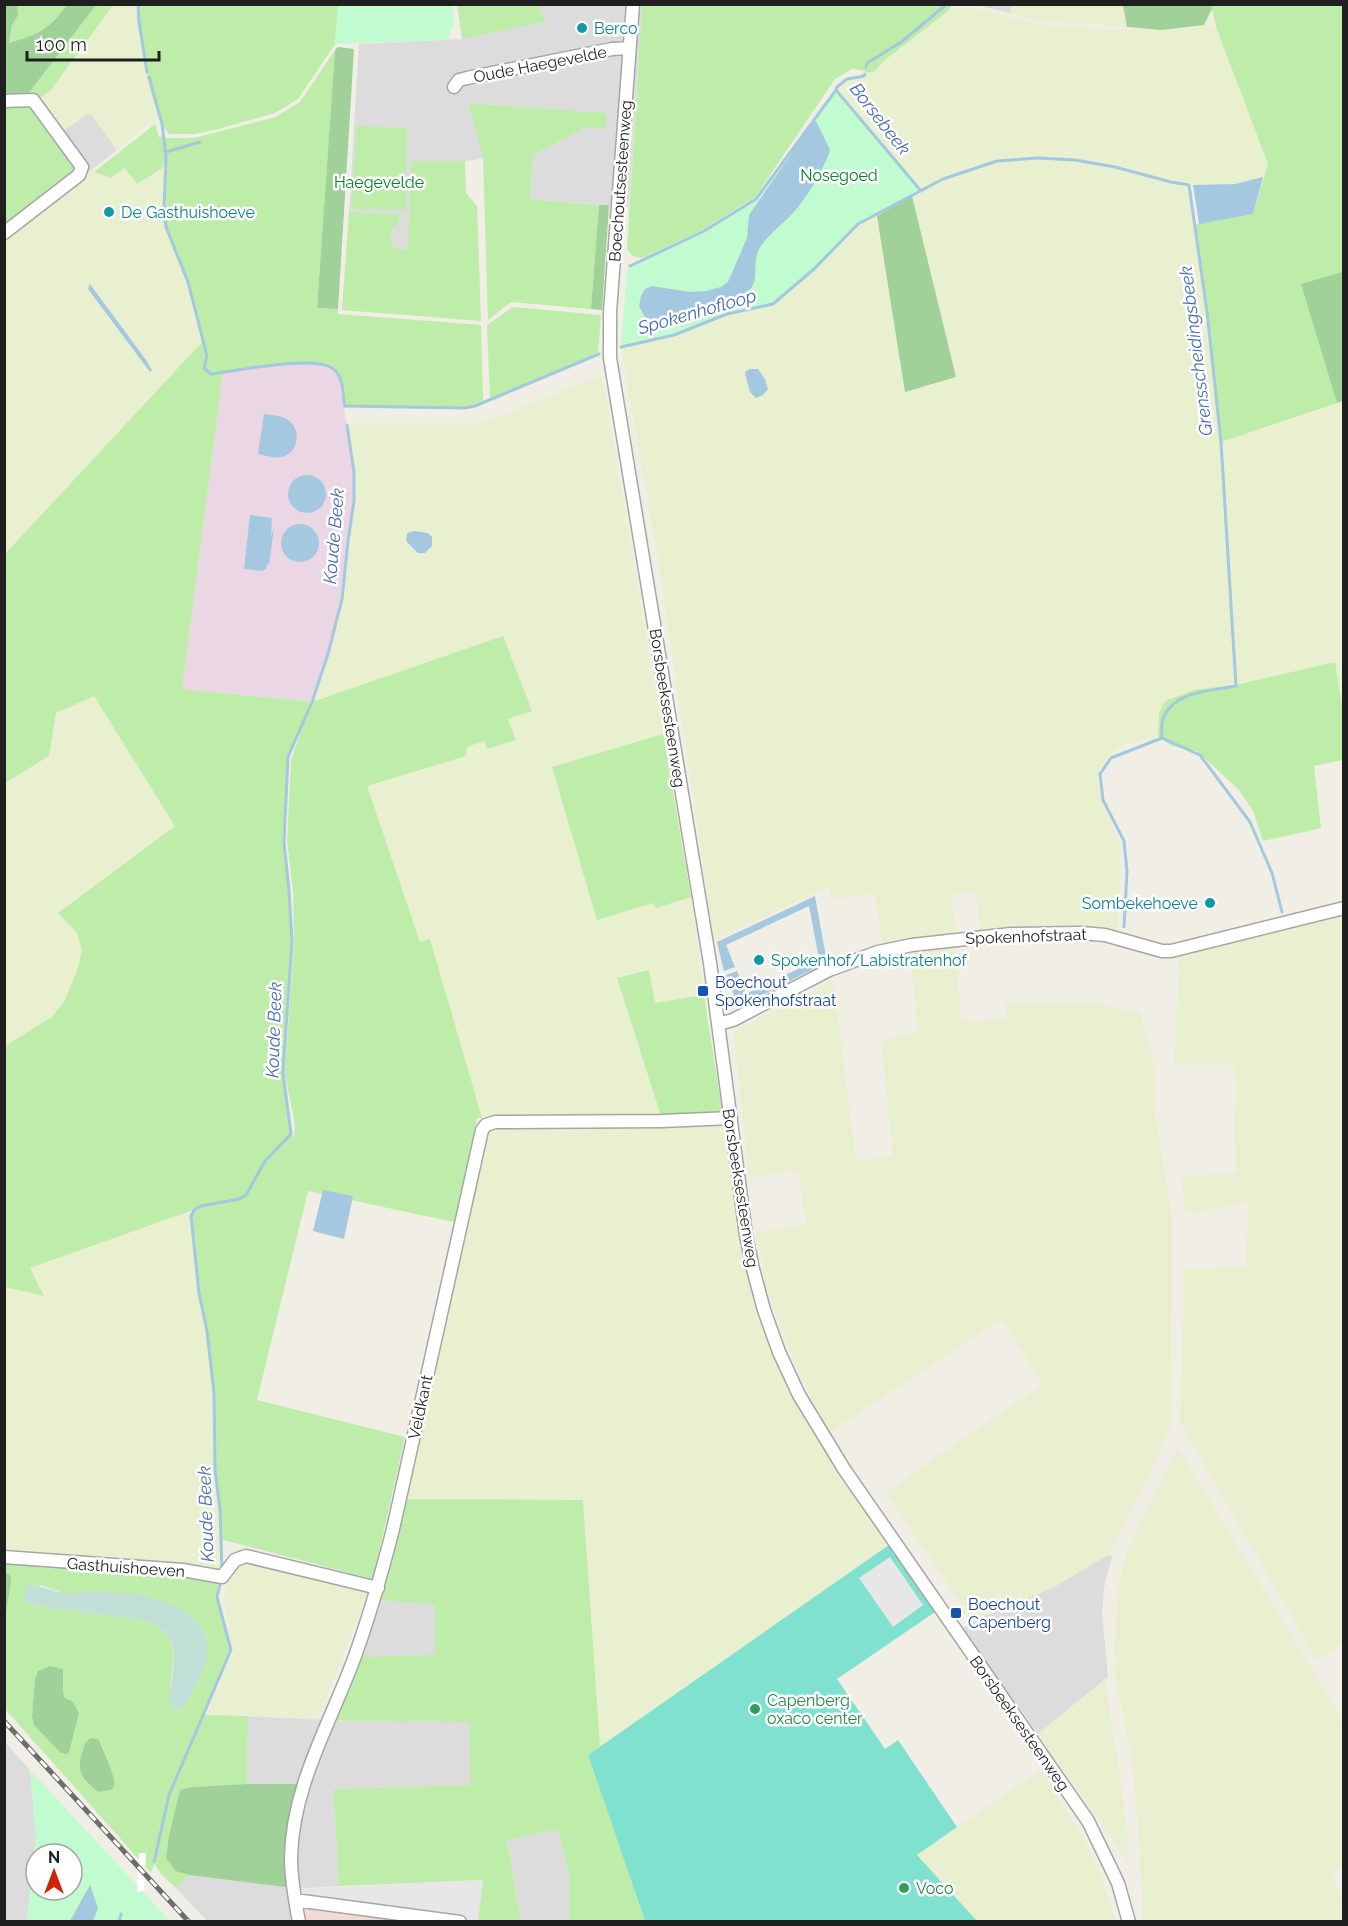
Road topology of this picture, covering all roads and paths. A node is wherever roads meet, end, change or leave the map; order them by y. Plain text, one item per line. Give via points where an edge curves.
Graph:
1 (633, 4) edge
2 (629, 48) junction
3 (454, 87) dead end
4 (4, 101) edge
5 (4, 233) edge
6 (610, 358) joint
7 (1344, 908) edge
8 (718, 1024) junction
9 (730, 1118) junction
10 (4, 1557) edge
11 (378, 1588) junction
12 (295, 1900) junction
13 (299, 1922) edge
14 (460, 1922) edge
15 (1128, 1922) edge

1 - 2 street, Boechoutsesteenweg
2 - 3 street, Oude Haegevelde via 462,79
2 - 6 street, Boechoutsesteenweg
4 - 5 street via 33,100 80,163 81,171
6 - 8 street, Borsbeeksesteenweg
7 - 8 street, Spokenhofstraat via 1172,951 1081,933 1011,934 912,945 878,952 829,970
8 - 9 street, Borsbeeksesteenweg
9 - 11 street, Veldkant via 495,1122 482,1130
9 - 15 street, Borsbeeksesteenweg via 753,1269 779,1352 799,1395 844,1469 1088,1821 1118,1882
10 - 11 street, Gasthuishoeven via 183,1570 222,1577 235,1560 246,1556
11 - 12 street, Veldkant via 298,1804 291,1860
12 - 13 street, Veldkant
12 - 14 street

